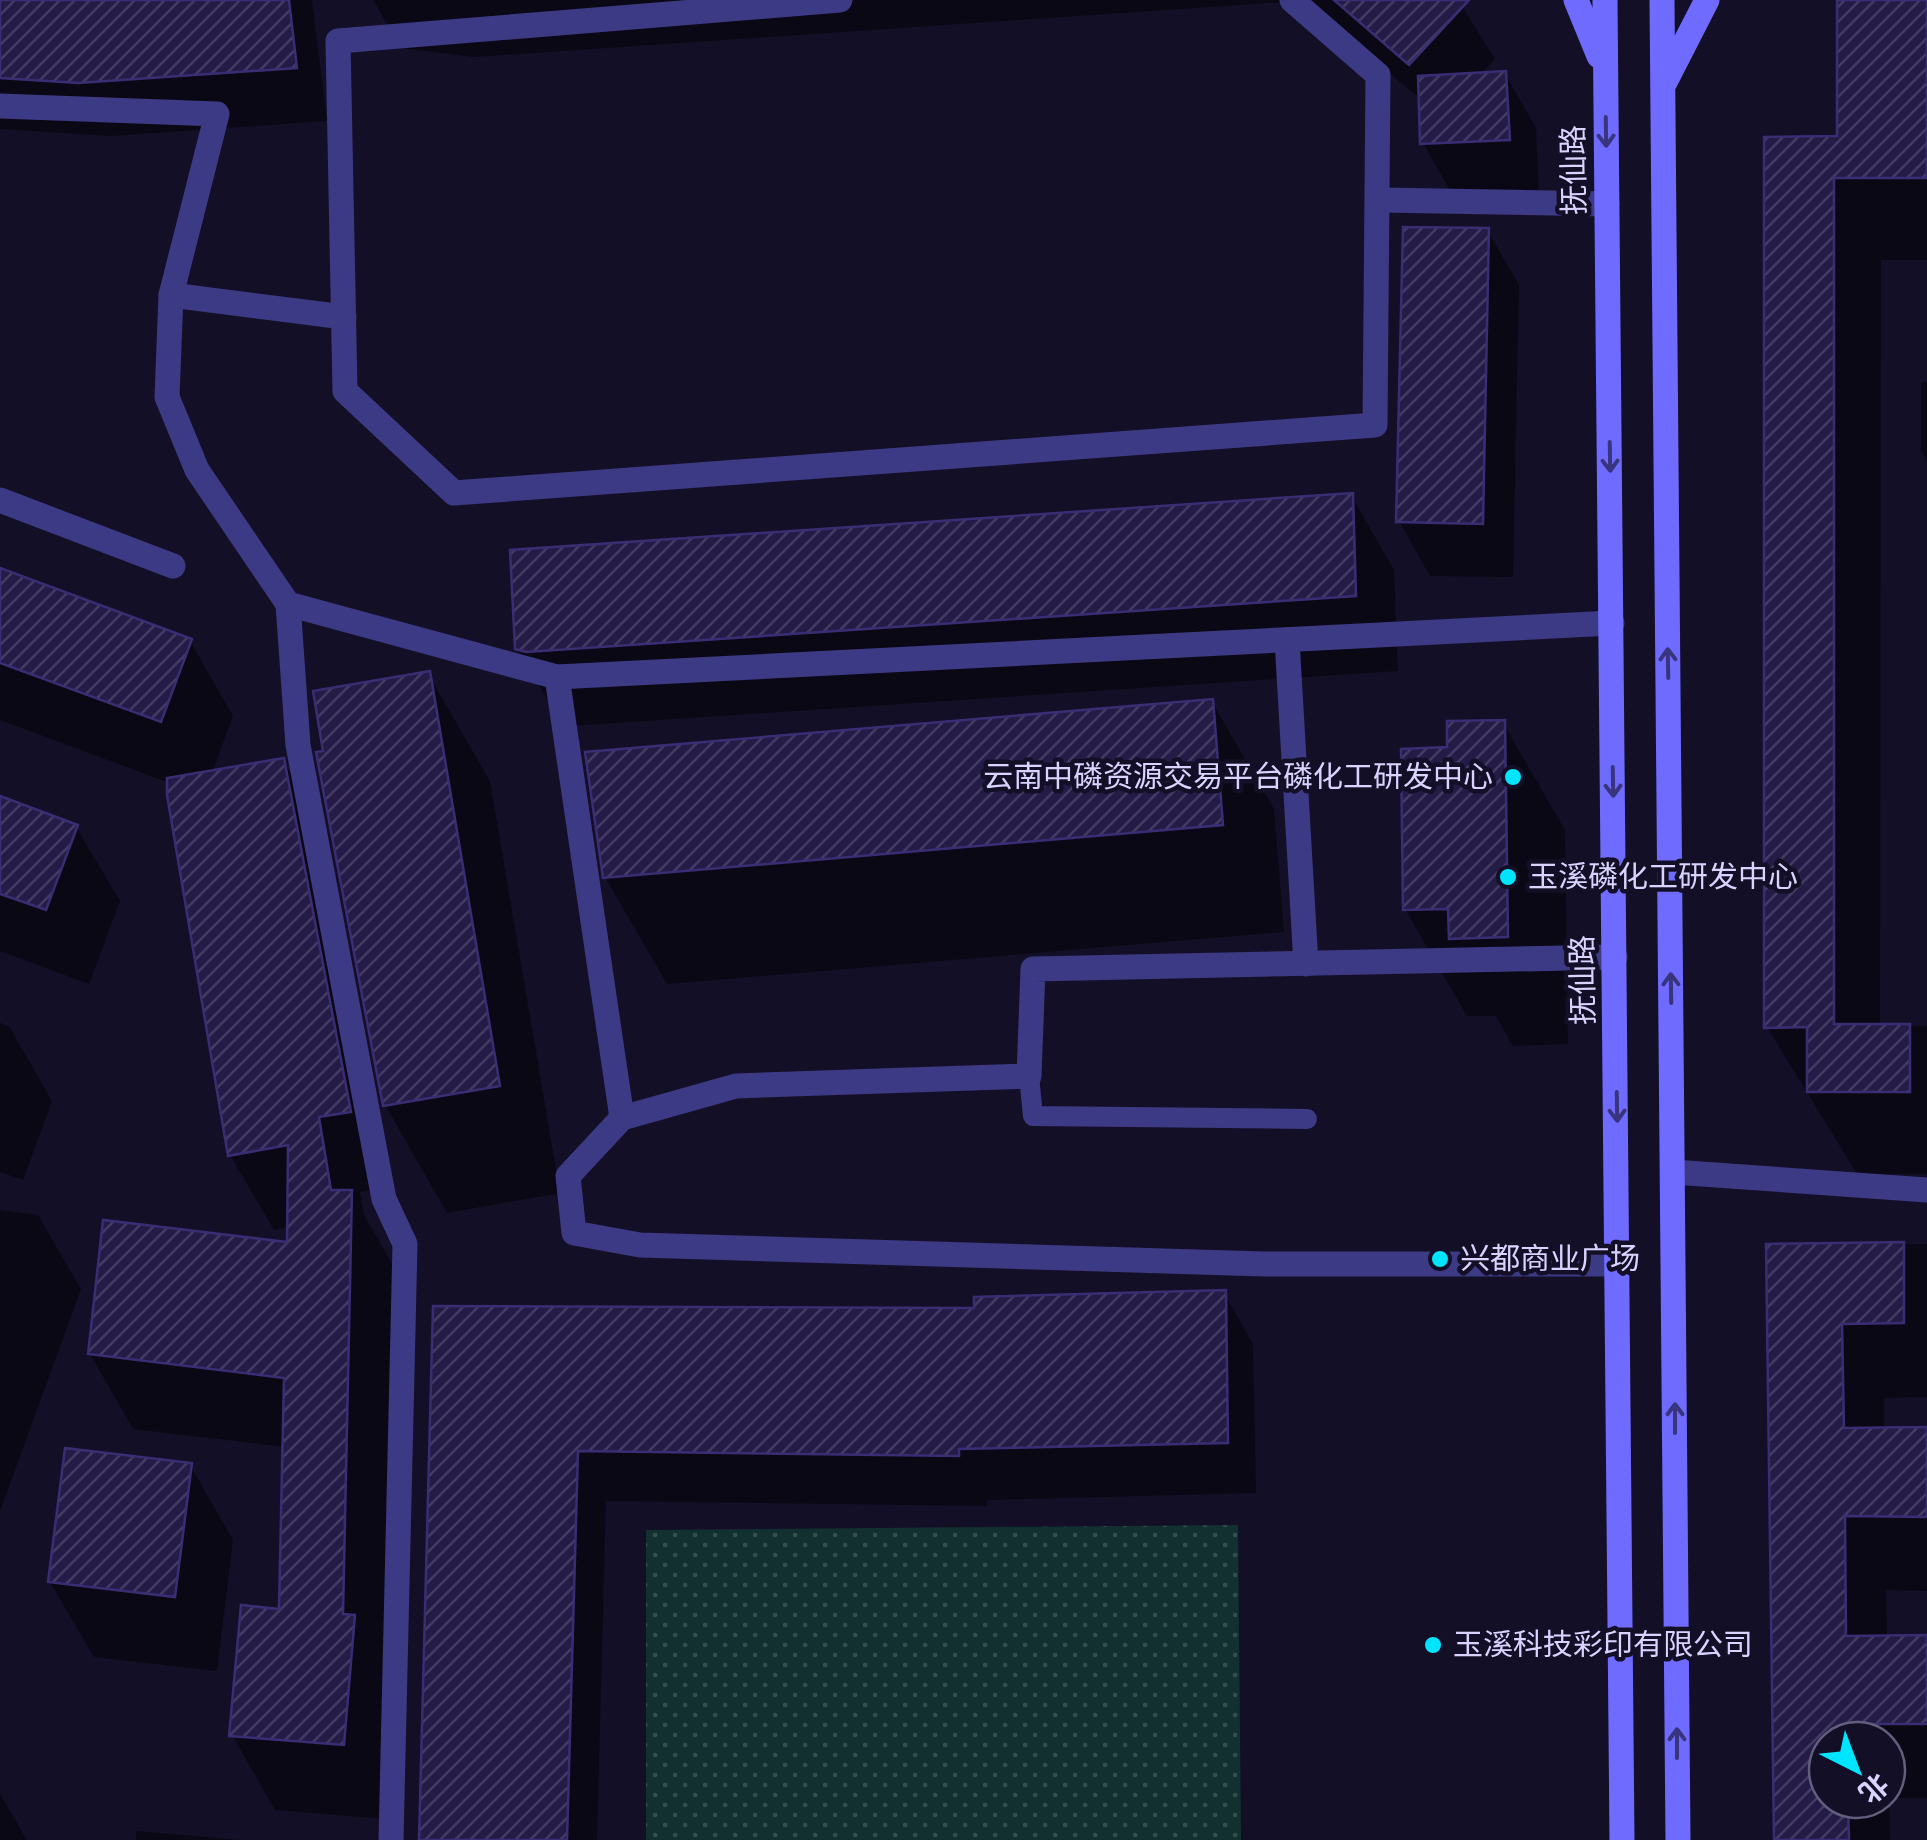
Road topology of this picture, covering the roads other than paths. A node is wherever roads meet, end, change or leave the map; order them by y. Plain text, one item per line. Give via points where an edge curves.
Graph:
1 (840, 0) edge
2 (1292, 0) edge
3 (1576, 0) edge
4 (1605, 0) edge
5 (1662, 0) edge
6 (1706, 0) edge
7 (1606, 72) junction
8 (1663, 86) junction
9 (0, 106) edge
10 (1380, 200) junction
11 (1607, 204) junction
12 (171, 294) junction
13 (344, 317) junction
14 (0, 500) edge
15 (174, 566) dead end
16 (288, 604) junction
17 (1612, 623) junction
18 (1287, 640) junction
19 (556, 677) junction
20 (1616, 958) junction
21 (1306, 964) junction
22 (1029, 1076) junction
23 (622, 1118) junction
24 (1306, 1119) dead end
25 (1673, 1172) junction
26 (1927, 1190) edge
27 (1618, 1264) junction
28 (391, 1840) edge
29 (1622, 1840) edge
30 (1678, 1840) edge

1 - 13 street via 338,41
2 - 10 street via 1378,75
3 - 7 main road
4 - 7 main road, 抚仙路
5 - 8 main road
6 - 8 main road
7 -> 11 main road, 抚仙路
25 -> 8 main road
9 - 12 street via 217,114
10 - 11 street
10 - 13 street via 1374,425 454,493 345,391
11 -> 17 main road, 抚仙路
12 - 13 street
12 - 16 street via 167,397 197,470
14 - 15 street
16 - 19 street
16 - 28 street via 298,745 384,1199 405,1244
17 - 18 street
17 -> 20 main road, 抚仙路
18 - 19 street
18 - 21 street
19 - 23 street
20 - 21 street
20 -> 27 main road, 抚仙路
21 - 22 street via 1033,969
22 - 23 street via 736,1086
22 - 24 lane via 1033,1116
23 - 27 street via 568,1176 574,1233 640,1246 1224,1263
25 - 26 street
30 -> 25 main road
27 - 29 main road, 抚仙路

